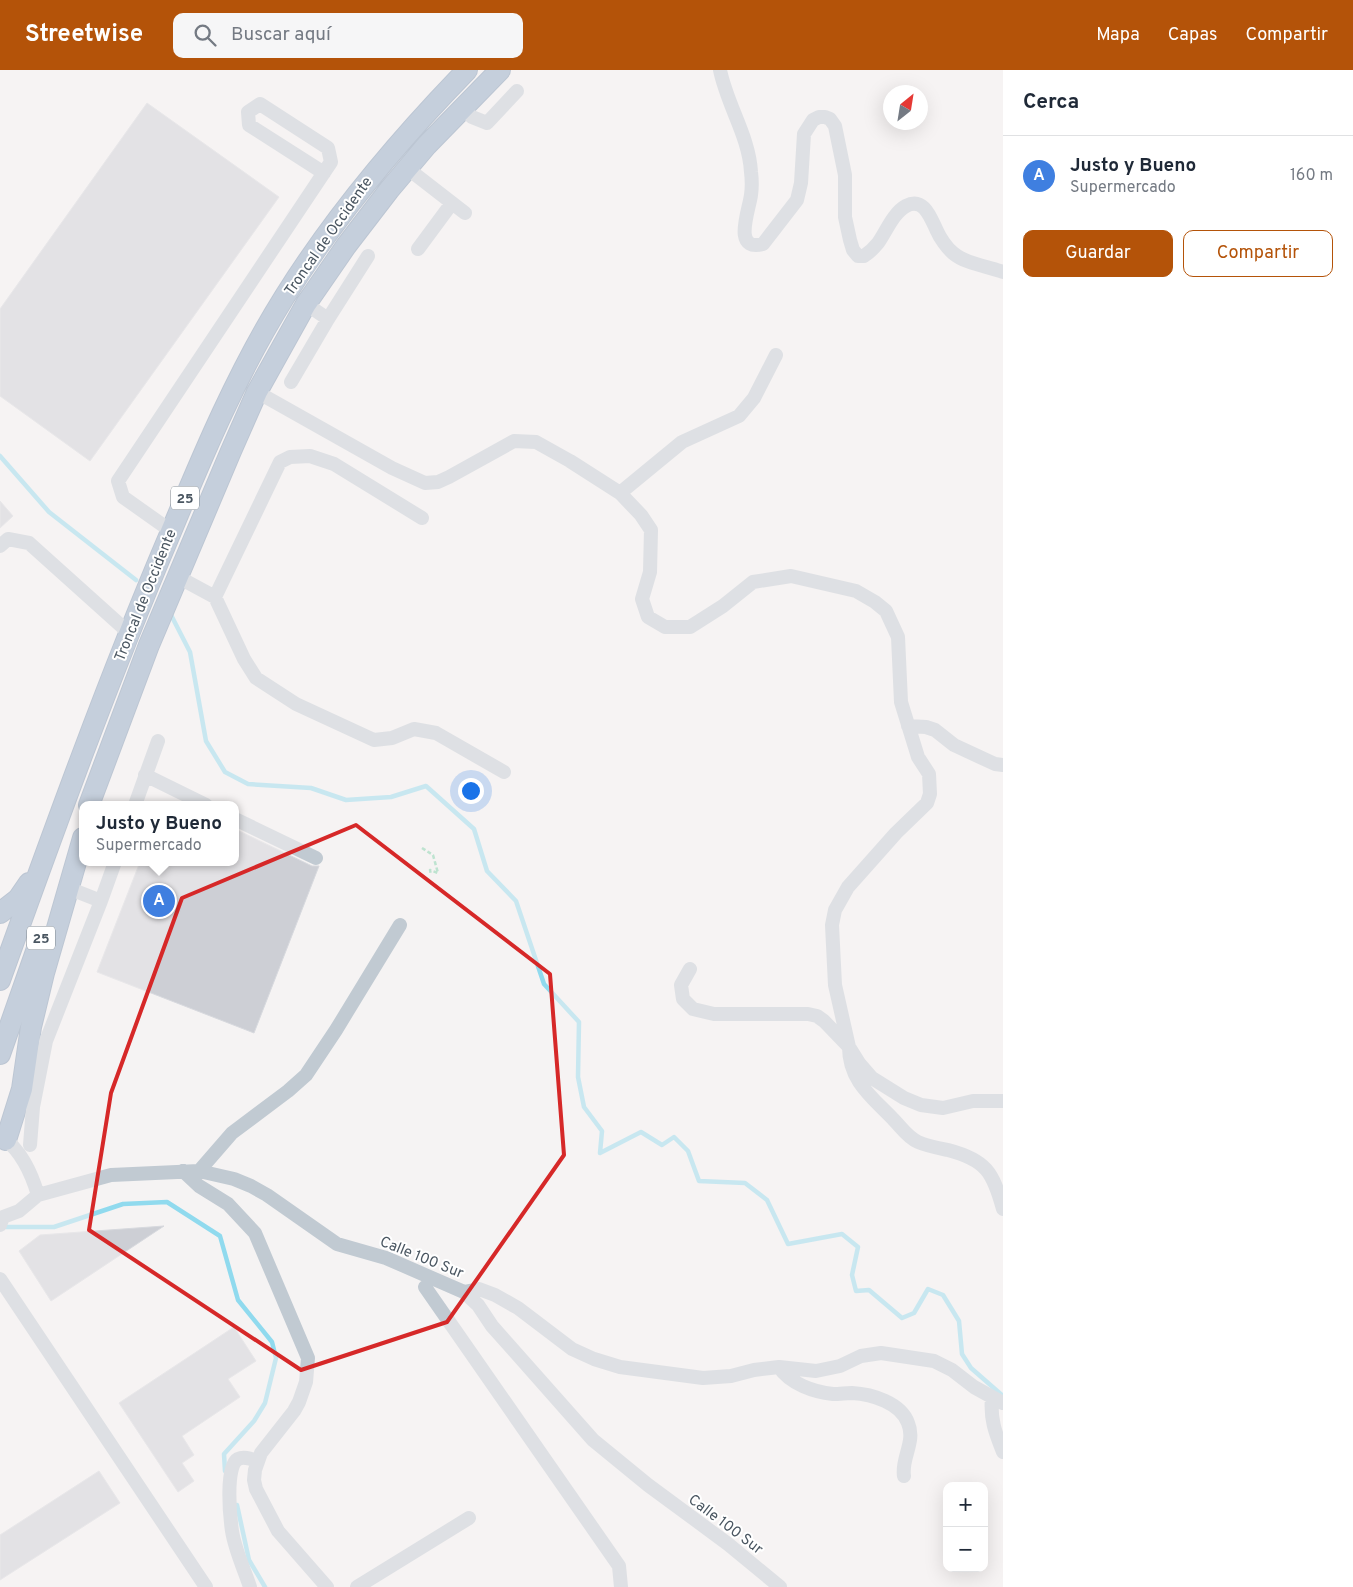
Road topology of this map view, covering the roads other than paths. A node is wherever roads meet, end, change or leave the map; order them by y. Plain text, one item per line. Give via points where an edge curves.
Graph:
1 (467, 70) edge
2 (500, 70) edge
3 (720, 70) edge
4 (517, 91) dead end
5 (462, 108) junction
6 (407, 168) junction
7 (324, 172) junction
8 (452, 203) junction
9 (464, 213) dead end
10 (418, 248) dead end
11 (368, 256) dead end
12 (1003, 272) edge
13 (306, 304) junction
14 (328, 319) junction
15 (776, 355) dead end
16 (291, 382) dead end
17 (257, 392) junction
18 (620, 493) junction
19 (422, 518) dead end
20 (171, 531) junction
21 (0, 546) edge
22 (178, 577) junction
23 (214, 597) junction
24 (128, 632) junction
25 (908, 726) junction
26 (158, 741) dead end
27 (1003, 765) edge
28 (504, 772) dead end
29 (146, 776) junction
30 (92, 801) edge
31 (137, 801) edge
32 (198, 801) edge
33 (239, 821) edge
34 (79, 832) edge
35 (47, 851) junction
36 (79, 851) edge
37 (316, 858) dead end
38 (114, 866) edge
39 (68, 888) junction
40 (101, 901) junction
41 (0, 913) edge
42 (400, 925) dead end
43 (690, 969) dead end
44 (0, 980) edge
45 (849, 1047) junction
46 (0, 1054) edge
47 (1003, 1101) edge
48 (3, 1138) edge
49 (30, 1144) dead end
50 (183, 1171) junction
51 (199, 1171) junction
52 (38, 1195) junction
53 (1003, 1209) edge
54 (0, 1225) edge
55 (0, 1280) edge
56 (425, 1287) dead end
57 (464, 1292) junction
58 (779, 1367) junction
59 (998, 1400) edge
60 (1003, 1452) edge
61 (257, 1461) junction
62 (904, 1476) dead end
63 (470, 1518) dead end
64 (206, 1587) edge
65 (250, 1587) edge
66 (327, 1587) edge
67 (357, 1587) edge
68 (621, 1587) edge
69 (780, 1587) edge

1 - 20 highway, Troncal de Occidente / 25 via 373,172 284,298 236,384
2 - 5 highway, Troncal de Occidente / 25
3 - 12 street via 728,101 747,147 751,172 745,238 748,243 763,244 797,200 804,134 813,120 825,117 835,126 845,175 845,217 853,250 858,256 864,256 873,249 898,213 914,204 926,209 937,233 952,252 967,261
4 - 5 street via 487,123 472,117
5 - 6 highway, Troncal de Occidente / 25
6 - 8 street
6 - 13 highway, Troncal de Occidente / 25 via 365,220
7 - 7 street via 332,162 328,148 260,104 248,112 249,125
7 - 20 street via 118,481 124,496
8 - 9 street
8 - 10 street
11 - 14 street
13 - 14 street
13 - 17 highway, Troncal de Occidente / 25
14 - 16 street
15 - 18 street via 754,398 739,416 682,442
17 - 18 street via 392,468 425,483 450,477 514,441 536,442
17 - 22 highway, Troncal de Occidente / 25
18 - 25 street via 651,530 650,572 642,599 648,617 665,627 690,627 753,582 791,576 856,591 886,611 898,637 901,702
19 - 23 street via 334,464 310,456 290,457 280,462
20 - 24 highway, Troncal de Occidente / 25
21 - 24 street via 8,539 28,543
22 - 23 street
22 - 30 highway, Troncal de Occidente / 25
23 - 28 street via 256,678 296,704 374,740 392,738 414,729 436,734
24 - 35 highway, Troncal de Occidente / 25
25 - 27 street via 935,730 954,745
25 - 45 street via 918,757 929,774 931,784 927,803 848,887 835,910 832,925 835,985
26 - 29 street
29 - 31 street
29 - 32 street
33 - 37 street
34 - 46 highway, 25
35 - 41 highway via 18,899
35 - 44 highway, Troncal de Occidente / 25
36 - 39 highway
38 - 40 street
39 - 40 street
39 - 48 highway via 31,1027 22,1089
40 - 49 street via 46,1041 33,1107
42 - 51 street via 306,1075 232,1133
43 - 45 street via 681,986 683,999 693,1008 714,1014 817,1016
45 - 47 street via 872,1078 921,1106 943,1108 973,1101
45 - 53 street via 849,1060 857,1080 872,1099 909,1137 968,1156 981,1164 997,1186
48 - 52 street via 21,1156 32,1174
50 - 51 street, Calle 100 Sur
50 - 52 street, Calle 100 Sur via 111,1175
50 - 61 street via 233,1209 255,1233 308,1358 300,1402
51 - 57 street, Calle 100 Sur via 251,1186 337,1244 386,1258
52 - 54 street, Calle 100 Sur via 20,1211 3,1217
55 - 64 street
56 - 68 street via 619,1566
57 - 58 street via 478,1289 495,1295 518,1308 572,1349 620,1367 703,1378
57 - 69 street, Calle 100 Sur via 478,1304 492,1326 593,1440
58 - 59 street via 816,1372 861,1356 881,1353 934,1361
58 - 62 street via 806,1388 831,1394 873,1397 896,1408 908,1420 911,1435
59 - 60 street via 991,1408 992,1425
61 - 65 street via 247,1458 236,1460 229,1485 232,1532
61 - 66 street via 254,1470 256,1489 278,1530
63 - 67 street

